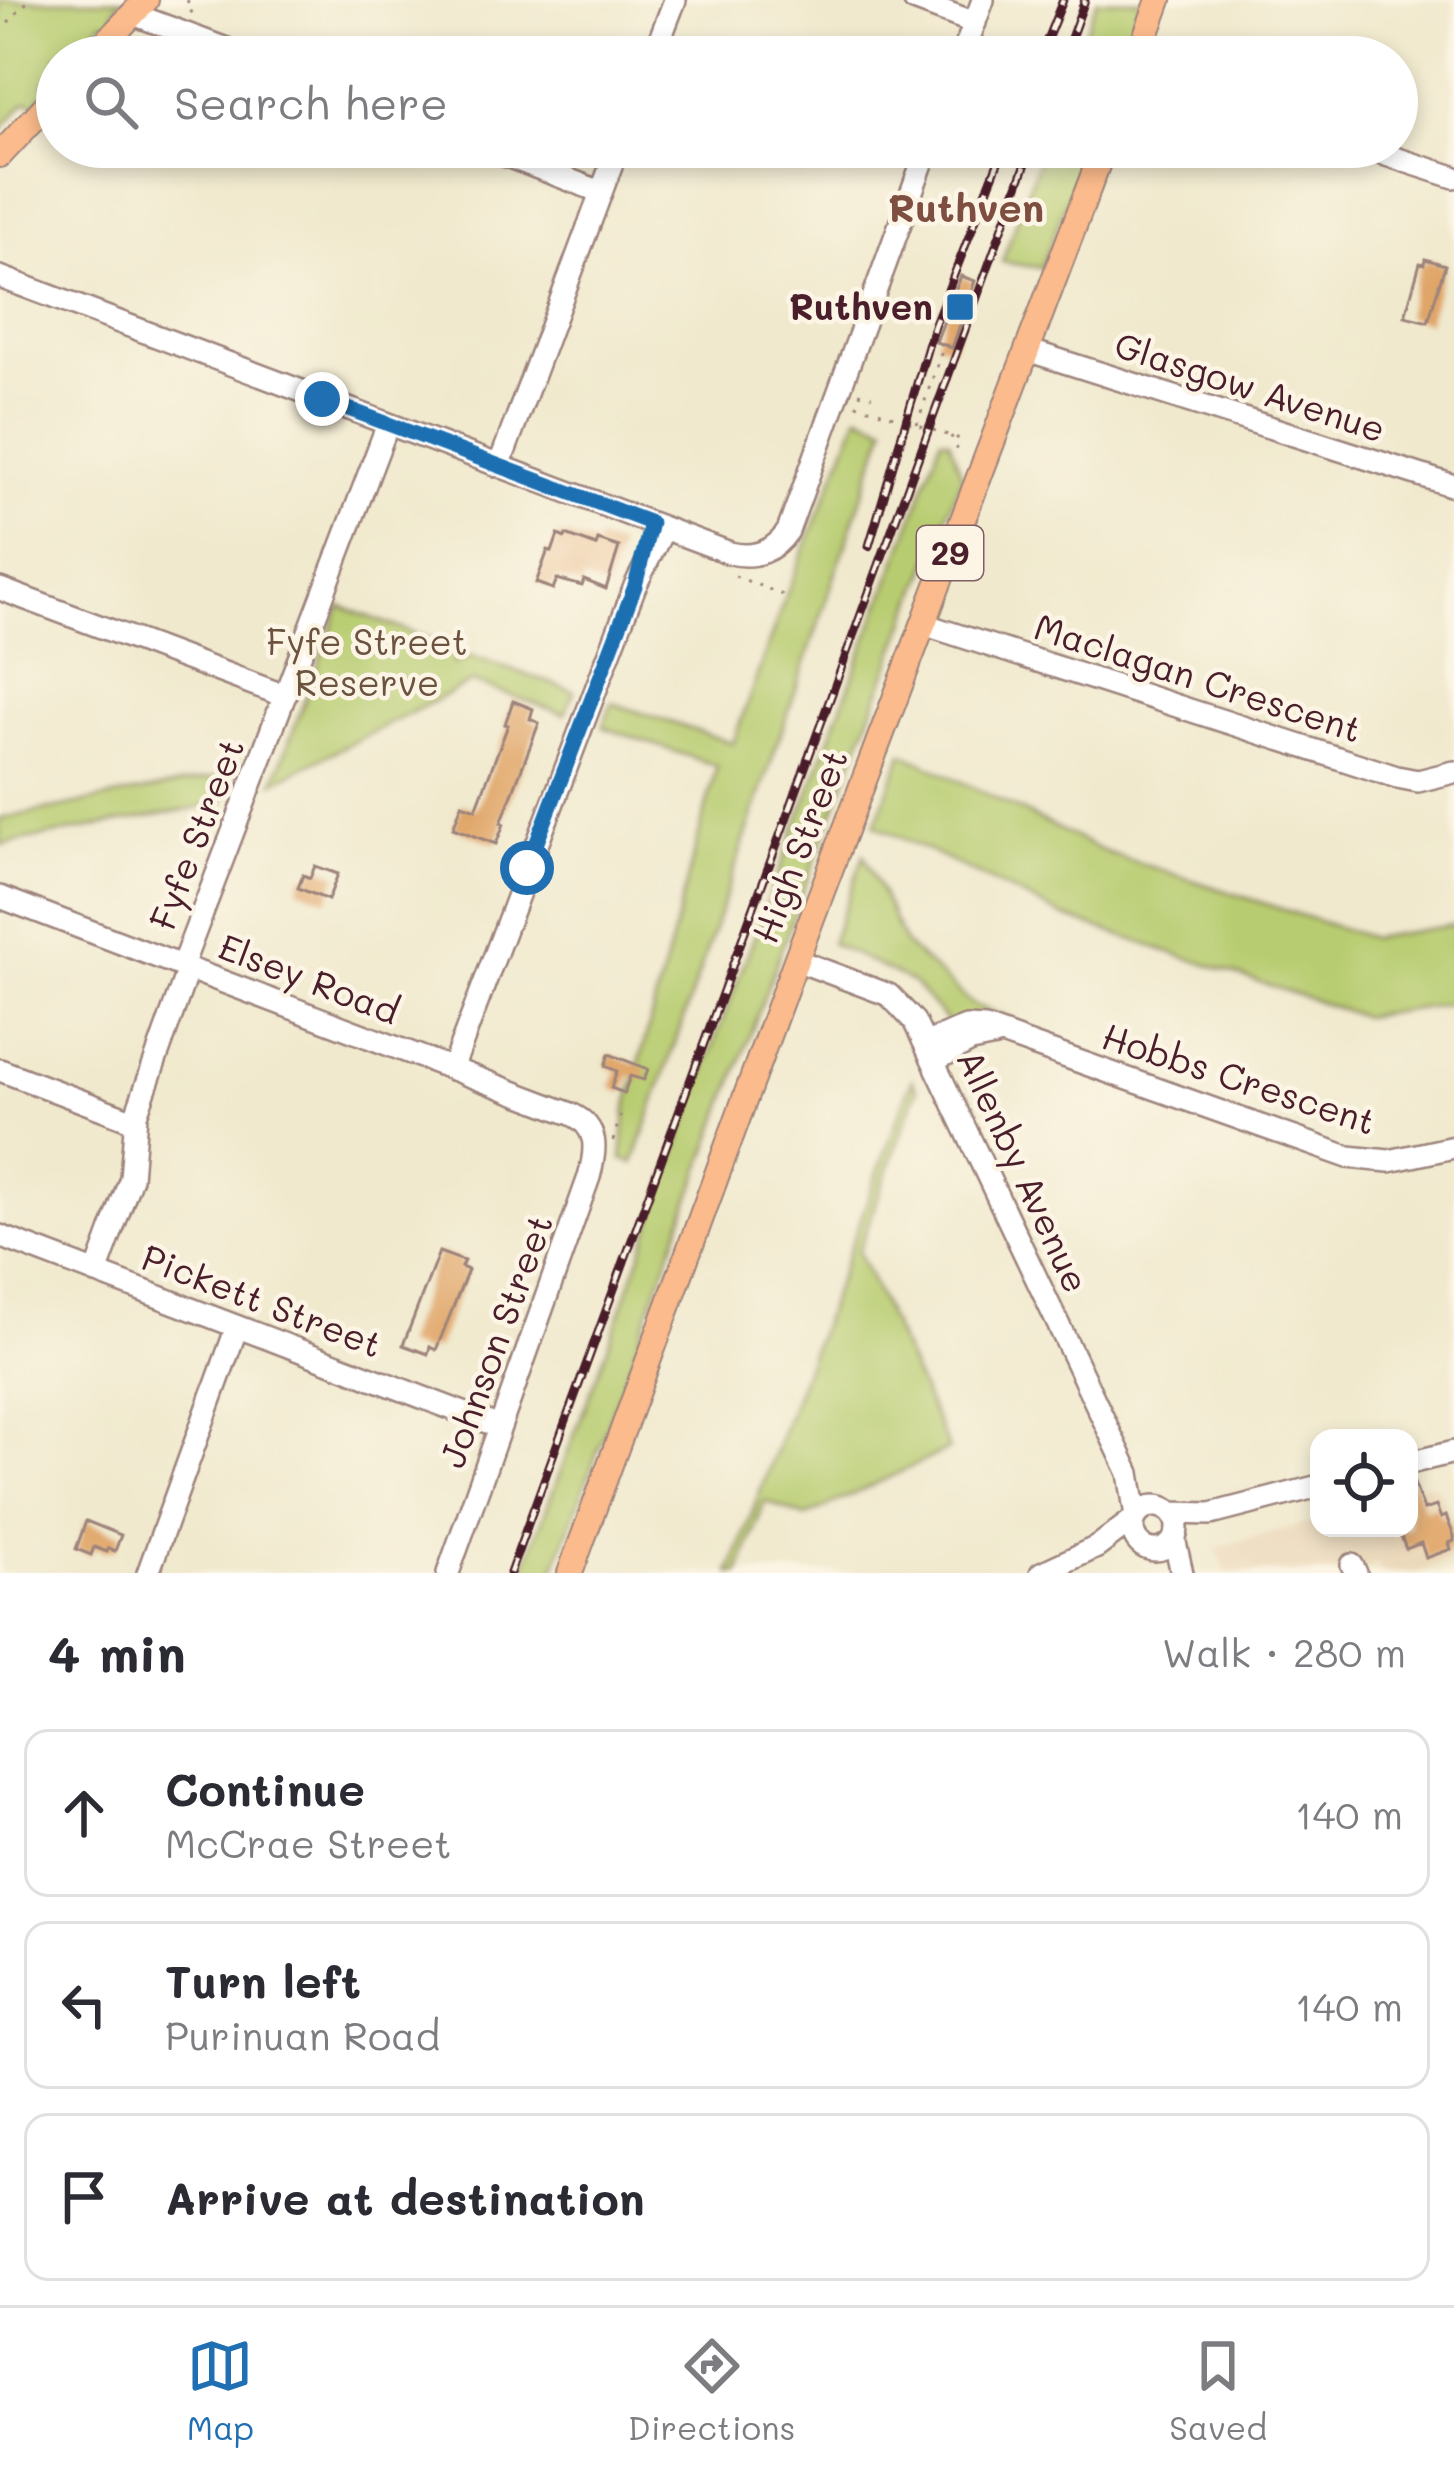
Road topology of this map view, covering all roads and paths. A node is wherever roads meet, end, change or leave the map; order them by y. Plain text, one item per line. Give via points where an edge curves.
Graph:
1 (29, 0) edge
2 (188, 0) edge
3 (675, 0) edge
4 (914, 0) edge
5 (983, 0) edge
6 (1159, 0) edge
7 (140, 7) edge
8 (199, 20) dead end
9 (975, 23) junction
10 (0, 31) edge
11 (112, 36) edge
12 (203, 36) edge
13 (661, 36) edge
14 (970, 36) edge
15 (1146, 36) edge
16 (36, 116) edge
17 (0, 155) edge
18 (1418, 165) edge
19 (538, 168) edge
20 (610, 168) edge
21 (920, 168) edge
22 (1096, 168) edge
23 (1454, 177) edge
24 (601, 192) junction
25 (0, 277) edge
26 (934, 341) dead end
27 (944, 344) junction
28 (954, 348) dead end
29 (1027, 350) junction
30 (872, 396) dead end
31 (900, 418) dead end
32 (909, 422) dead end
33 (388, 424) junction
34 (917, 424) junction
35 (925, 427) dead end
36 (933, 430) dead end
37 (951, 435) junction
38 (966, 441) dead end
39 (961, 457) dead end
40 (499, 466) junction
41 (1454, 486) edge
42 (657, 526) junction
43 (735, 576) dead end
44 (0, 590) edge
45 (783, 595) dead end
46 (923, 624) junction
47 (285, 697) junction
48 (1454, 772) edge
49 (0, 897) edge
50 (796, 959) junction
51 (185, 968) junction
52 (986, 1051) dead end
53 (930, 1052) junction
54 (452, 1069) junction
55 (0, 1070) edge
56 (969, 1072) dead end
57 (134, 1121) junction
58 (592, 1129) joint
59 (1454, 1147) edge
60 (0, 1236) edge
61 (96, 1273) junction
62 (237, 1327) junction
63 (500, 1427) junction
64 (1451, 1458) edge
65 (1418, 1462) edge
66 (1310, 1488) edge
67 (1155, 1527) junction
68 (148, 1573) edge
69 (448, 1573) edge
70 (570, 1573) edge
71 (1041, 1573) edge
72 (1170, 1573) edge
73 (1182, 1573) edge

1 - 10 path
2 - 8 path
3 - 13 street
4 - 9 street
5 - 9 street
6 - 15 main road
7 - 11 main road
7 - 12 street
9 - 14 street
16 - 17 main road
18 - 23 street
19 - 24 street
20 - 24 street
21 - 42 street via 788,530 768,550 736,555
22 - 29 main road, High Street / 29
24 - 40 street
25 - 33 street
26 - 27 path
27 - 28 path
27 - 34 path
29 - 41 street, Glasgow Avenue
29 - 46 main road, High Street / 29
30 - 31 path via 857,392 853,403
32 - 34 path
33 - 40 street
33 - 47 street, Fyfe Street
34 - 35 path
36 - 37 path
37 - 38 path
37 - 39 path
40 - 42 street
42 - 54 street
43 - 45 path
44 - 47 street
46 - 48 street, Maclagan Crescent via 1397,777
46 - 50 main road, High Street / 29
47 - 51 street, Fyfe Street
49 - 51 street, Elsey Road
50 - 53 street, Allenby Avenue via 889,995
50 - 70 main road, High Street / 29
51 - 54 street, Elsey Road
51 - 57 street, Fyfe Street
52 - 56 path
53 - 59 street, Hobbs Crescent via 1007,1037 1348,1156 1389,1161
53 - 67 street, Allenby Avenue
54 - 58 street, Elsey Road
55 - 57 street
57 - 61 street, Fyfe Street via 131,1178
58 - 63 street, Johnson Street via 589,1177
60 - 61 street, Pickett Street
61 - 62 street, Pickett Street
62 - 63 street, Pickett Street
62 - 68 street
63 - 69 street, Johnson Street
64 - 65 street
66 - 67 street
67 - 71 street
67 - 72 street, Allenby Avenue
67 - 73 street, Allenby Avenue

